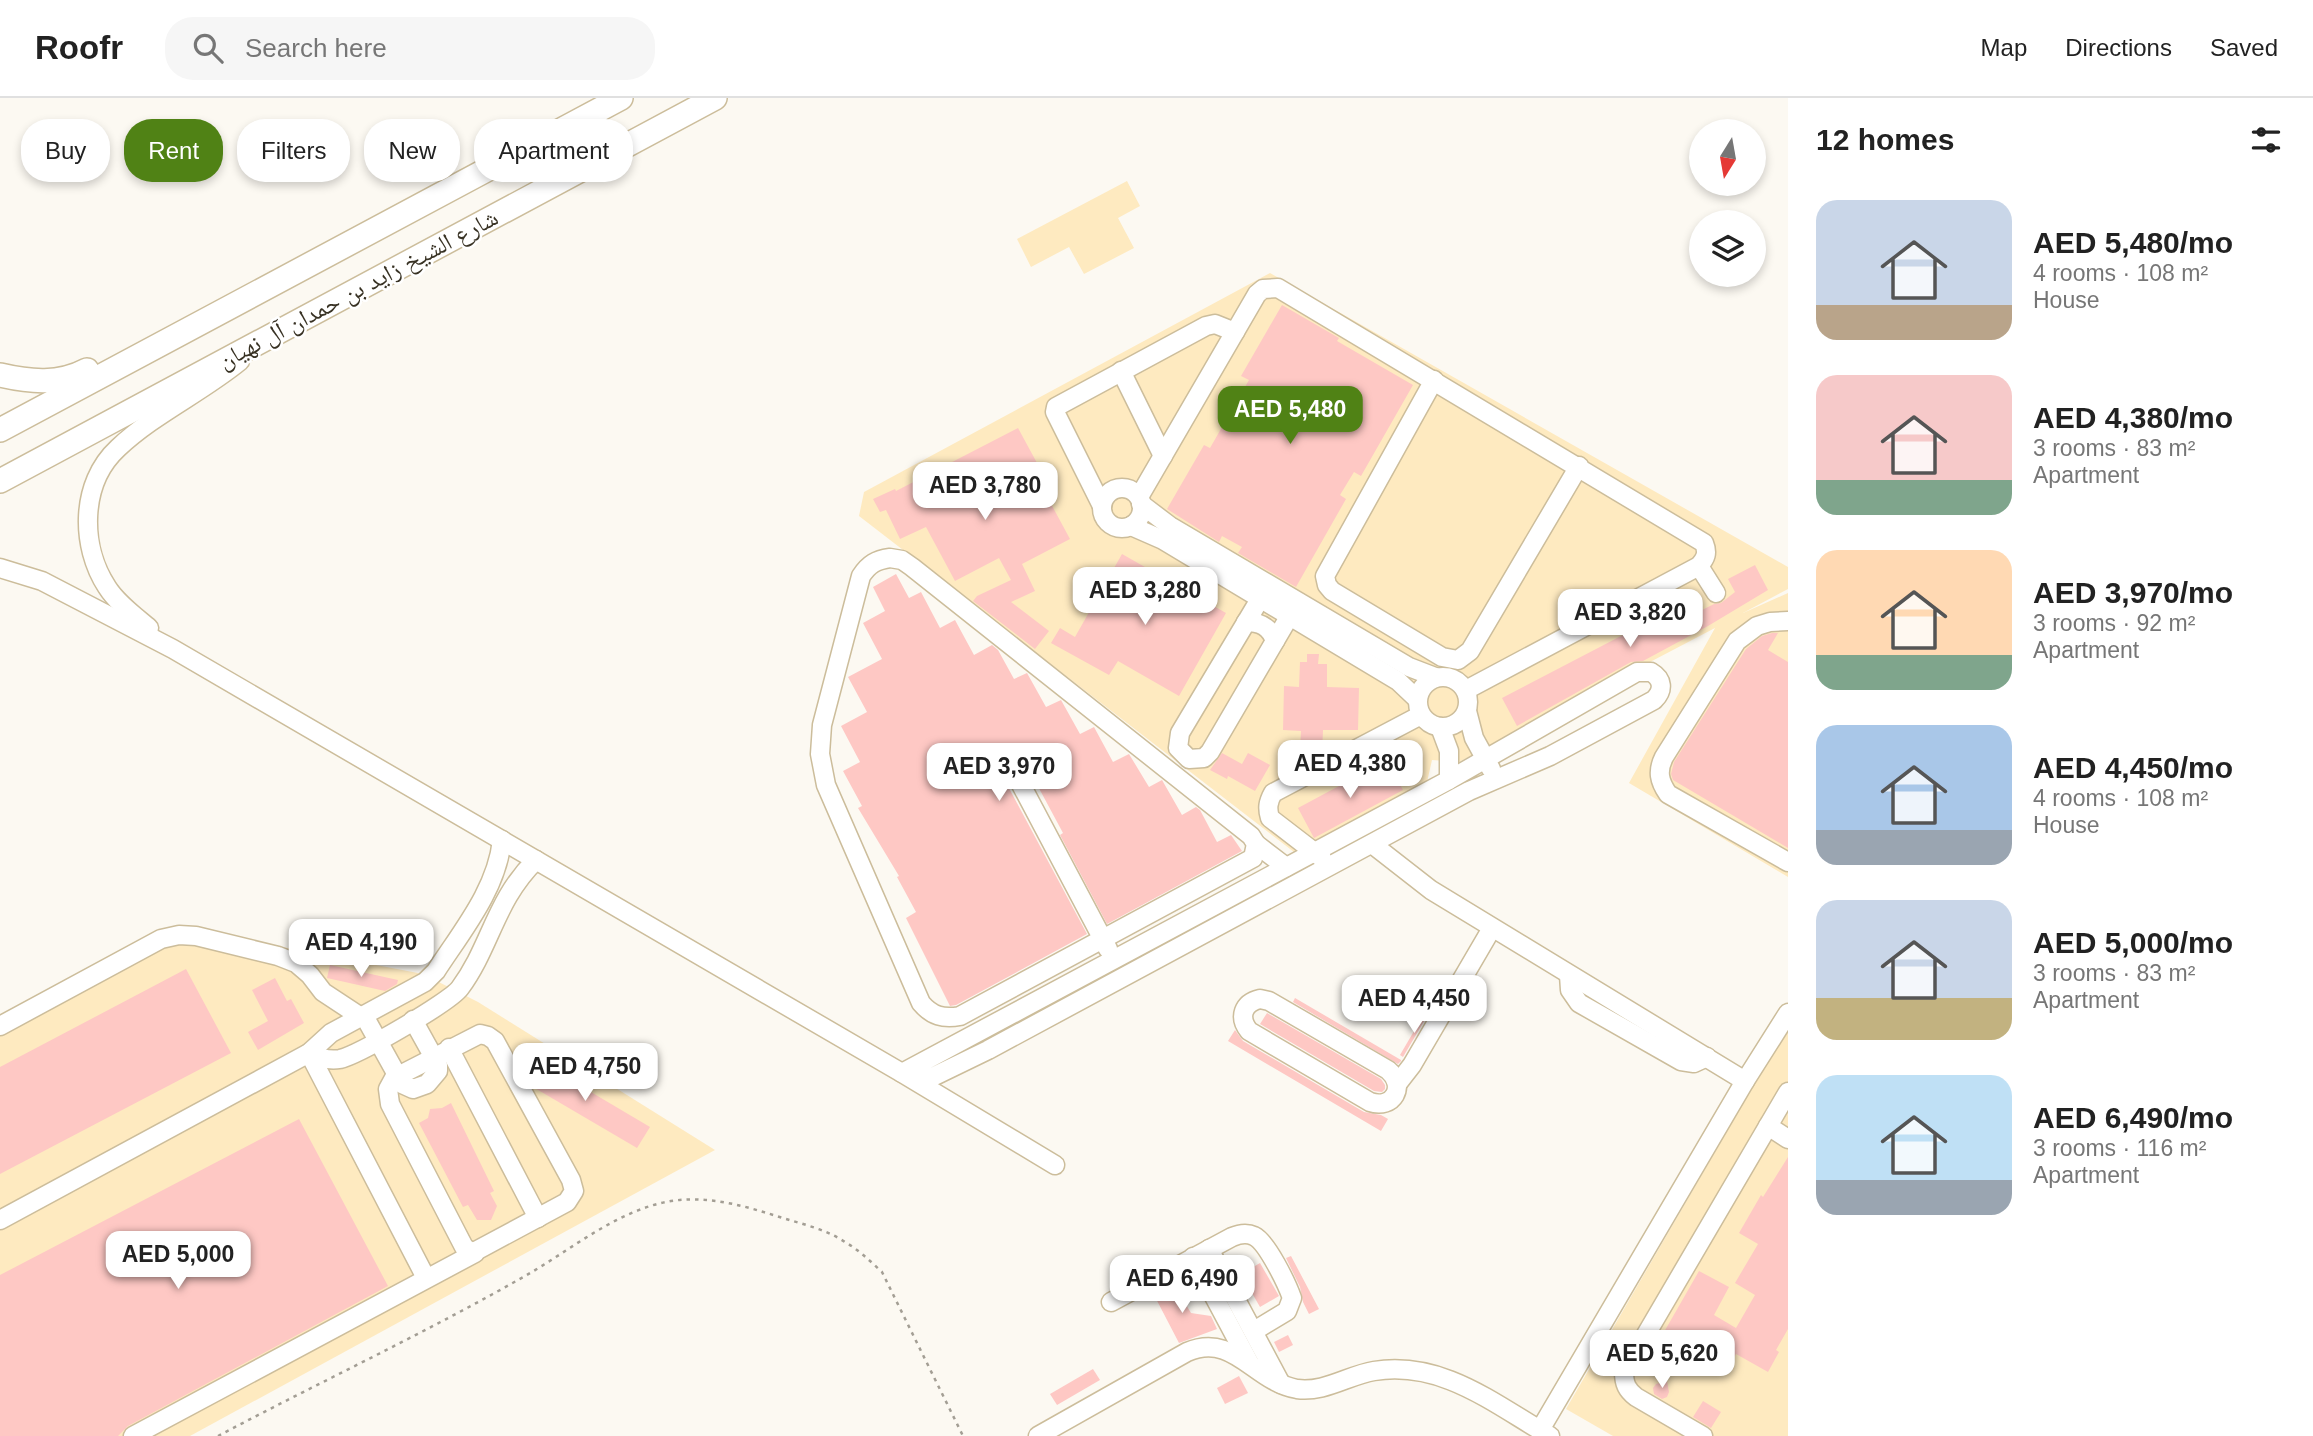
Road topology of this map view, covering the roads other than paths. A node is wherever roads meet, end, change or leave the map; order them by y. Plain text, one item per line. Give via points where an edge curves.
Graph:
1 (621, 98) edge
2 (715, 98) edge
3 (1235, 332) junction
4 (258, 343) junction
5 (149, 350) junction
6 (1121, 372) junction
7 (0, 375) edge
8 (1434, 380) junction
9 (0, 430) edge
10 (1079, 438) dead end
11 (1163, 456) junction
12 (1578, 466) junction
13 (0, 481) edge
14 (1105, 500) junction
15 (1140, 501) junction
16 (1131, 526) junction
17 (1699, 566) junction
18 (0, 568) edge
19 (1716, 593) dead end
20 (1260, 599) junction
21 (1289, 617) junction
22 (1788, 621) edge
23 (1246, 622) junction
24 (1389, 626) junction
25 (1275, 641) junction
26 (1377, 648) junction
27 (173, 649) junction
28 (1434, 677) junction
29 (1466, 690) junction
30 (1419, 707) junction
31 (1466, 711) junction
32 (1440, 727) junction
33 (1485, 759) junction
34 (1008, 760) dead end
35 (1497, 779) junction
36 (1449, 780) junction
37 (502, 840) junction
38 (1256, 844) junction
39 (1372, 844) junction
40 (1313, 852) junction
41 (536, 860) junction
42 (1788, 862) edge
43 (1332, 866) junction
44 (1286, 867) junction
45 (1492, 928) junction
46 (457, 939) junction
47 (1103, 939) junction
48 (479, 952) junction
49 (1114, 959) junction
50 (1123, 976) junction
51 (1788, 1013) edge
52 (361, 1016) junction
53 (414, 1020) junction
54 (0, 1027) edge
55 (980, 1032) junction
56 (378, 1040) junction
57 (988, 1050) junction
58 (309, 1053) junction
59 (441, 1053) junction
60 (902, 1073) junction
61 (397, 1076) junction
62 (1745, 1080) junction
63 (920, 1083) junction
64 (1398, 1083) junction
65 (1788, 1092) edge
66 (1768, 1126) junction
67 (1788, 1139) edge
68 (1055, 1165) dead end
69 (538, 1218) junction
70 (0, 1220) edge
71 (475, 1252) junction
72 (1201, 1253) junction
73 (426, 1278) junction
74 (1111, 1301) dead end
75 (1254, 1331) junction
76 (1251, 1367) junction
77 (1281, 1384) junction
78 (1545, 1433) edge
79 (134, 1436) edge
80 (1038, 1436) edge
81 (1703, 1436) edge

1 - 5 main road, شارع الشيخ زايد بن حمدان آل نهيان
2 - 4 main road, شارع الشيخ زايد بن حمدان آل نهيان
3 - 6 street via 1215,324 1206,326
3 - 8 street via 1257,293 1278,288
3 - 11 street
4 - 13 main road, شارع الشيخ زايد بن حمدان آل نهيان
4 - 27 street via 219,377 137,431 115,451 98,475 89,504 94,562 108,589
5 - 7 main road via 119,354 56,381
5 - 9 main road, شارع الشيخ زايد بن حمدان آل نهيان
6 - 11 street
6 - 14 street via 1055,409
8 - 12 street
8 - 24 street via 1325,576 1332,591
10 - 14 street
11 - 15 street
12 - 17 street via 1704,542 1707,551
12 - 24 street via 1465,657 1442,657
14 - 15 street via 1114,489 1128,489
14 - 16 street via 1104,518 1113,526
15 - 16 street via 1140,517
15 - 26 street via 1170,526
16 - 20 street via 1163,540
17 - 19 street
17 - 29 street
18 - 27 street via 42,581
20 - 21 street
20 - 23 street
21 - 25 street
21 - 30 street via 1398,681
22 - 42 street via 1757,626 1737,641 1664,757 1659,776 1668,794
23 - 25 street via 1268,628
23 - 25 street via 1181,733 1178,748 1189,759 1204,758 1210,752
24 - 26 street
26 - 28 street
27 - 37 street
28 - 29 street via 1452,678
28 - 30 street via 1423,685
29 - 31 street
30 - 32 street via 1426,721
30 - 40 street via 1273,793 1268,801 1270,818
31 - 32 street via 1456,724
31 - 33 street
32 - 36 street via 1449,751
33 - 35 street
33 - 35 street via 1637,672 1651,671 1657,676 1661,689 1654,701
33 - 36 street
34 - 47 street
35 - 39 street
36 - 40 street
37 - 41 street
37 - 46 street via 486,892
38 - 44 street
38 - 47 street via 1247,862
38 - 47 street via 912,567 902,560 878,559 860,576 822,724 820,761 826,785 921,1003 938,1017 960,1016
39 - 43 street
39 - 45 street via 1410,876
40 - 43 street
40 - 44 street
41 - 48 street via 508,894
41 - 60 street
43 - 50 street
44 - 49 street
45 - 62 street
45 - 64 street
46 - 48 street
46 - 52 street via 430,978
47 - 49 street
48 - 53 street via 457,992
49 - 50 street
49 - 55 street
50 - 57 street
51 - 62 street
52 - 54 street via 323,992 303,968 287,958 179,935 161,939
52 - 56 street
52 - 58 street via 321,1040
53 - 56 street
53 - 59 street
55 - 57 street
55 - 60 street
56 - 58 street via 341,1059
56 - 61 street
57 - 63 street
58 - 70 street
58 - 73 street
59 - 61 street
59 - 69 street
59 - 69 street via 480,1034 495,1041 574,1191 570,1199
60 - 63 street
61 - 71 street via 388,1089 390,1104 464,1247
62 - 78 street
63 - 68 street
64 - 64 street via 1388,1070 1269,1001 1251,1001 1245,1007 1243,1024 1249,1031 1370,1102 1386,1104 1393,1099
65 - 66 street
66 - 67 street
66 - 81 street via 1624,1372 1628,1391
69 - 71 street
71 - 73 street
72 - 74 street
72 - 75 street
72 - 75 street via 1239,1234 1254,1236 1265,1247 1290,1291 1291,1305
72 - 76 street
73 - 79 street
75 - 77 street
76 - 77 street
76 - 80 street via 1224,1348 1199,1347
77 - 78 street via 1317,1389 1370,1371 1418,1369 1452,1380

